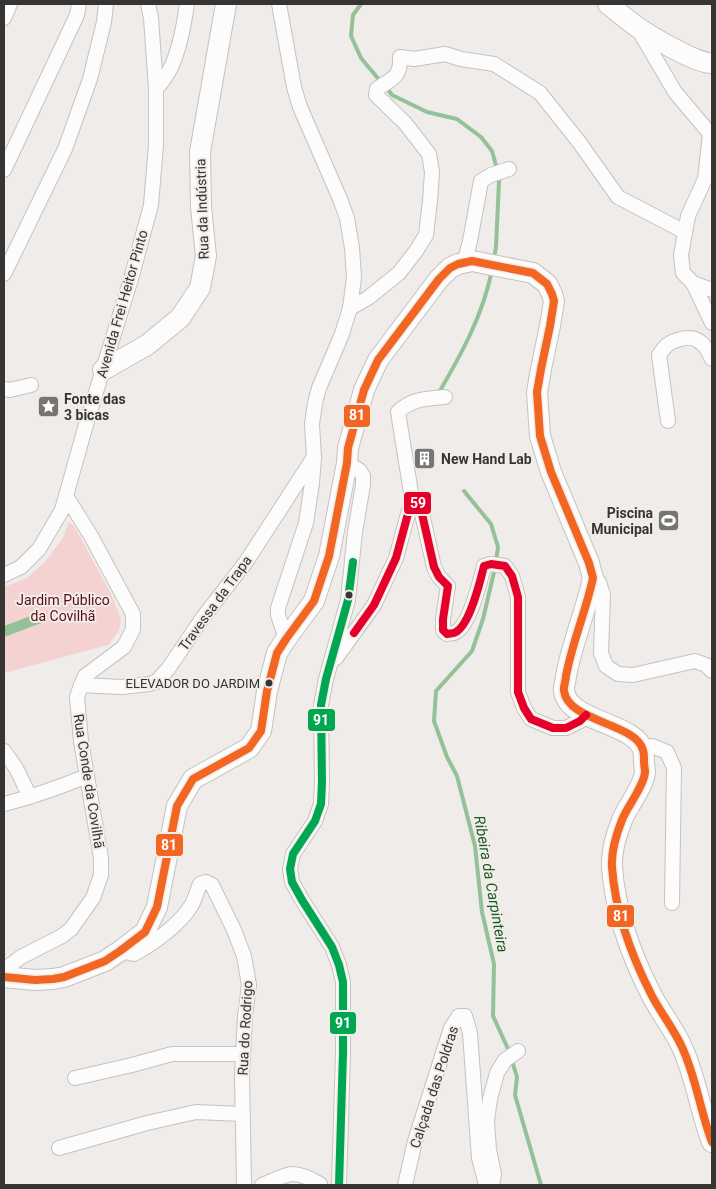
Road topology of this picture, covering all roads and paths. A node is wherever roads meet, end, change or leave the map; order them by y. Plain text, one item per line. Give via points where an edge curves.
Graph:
1 (10, 4) edge
2 (79, 4) edge
3 (106, 4) edge
4 (148, 4) edge
5 (187, 4) edge
6 (226, 4) edge
7 (279, 4) edge
8 (608, 4) edge
9 (4, 18) edge
10 (637, 26) junction
11 (712, 63) edge
12 (156, 89) junction
13 (711, 135) edge
14 (509, 169) dead end
15 (4, 170) edge
16 (685, 232) junction
17 (468, 262) junction
18 (4, 274) edge
19 (693, 283) junction
20 (712, 290) edge
21 (350, 308) junction
22 (712, 323) edge
23 (712, 359) edge
24 (103, 370) junction
25 (31, 385) dead end
26 (4, 389) edge
27 (445, 397) dead end
28 (668, 421) dead end
29 (314, 458) junction
30 (347, 463) junction
31 (66, 496) junction
32 (412, 498) junction
33 (4, 575) edge
34 (593, 578) junction
35 (286, 639) junction
36 (330, 666) junction
37 (712, 670) edge
38 (80, 685) junction
39 (586, 715) junction
40 (643, 748) junction
41 (4, 751) edge
42 (87, 776) junction
43 (30, 797) junction
44 (4, 804) edge
45 (672, 903) dead end
46 (120, 951) junction
47 (4, 970) edge
48 (4, 977) edge
49 (518, 1051) dead end
50 (243, 1054) junction
51 (75, 1078) dead end
52 (242, 1114) junction
53 (712, 1142) edge
54 (59, 1148) dead end
55 (244, 1185) edge
56 (262, 1185) edge
57 (320, 1185) edge
58 (339, 1185) edge
59 (405, 1185) edge
60 (486, 1185) edge
61 (492, 1185) edge

1 - 9 street
2 - 15 street via 77,15
3 - 18 street via 90,80 65,149
4 - 12 street, Avenida Frei Heitor Pinto
5 - 12 street via 176,55
6 - 24 main road, Rua da Indústria via 200,152 206,256 200,288 180,318 147,345
7 - 21 street via 300,107 347,218 354,278
8 - 10 main road
10 - 11 main road via 688,56
10 - 13 street via 675,92
12 - 24 street, Avenida Frei Heitor Pinto via 151,205
13 - 16 street via 705,179 688,216
14 - 17 street via 481,181
16 - 19 street via 681,255 683,273
16 - 21 street via 618,197 540,93 494,64 445,54 414,59 400,57 395,77 377,89 376,95 405,123 429,154 432,172 426,235 398,273 368,298
17 - 30 main road via 450,268 439,279 378,360 364,390
17 - 34 main road via 533,273 547,284 552,294 554,301 537,392 540,436
19 - 20 street
19 - 22 street
21 - 29 street via 319,388 312,424
23 - 28 street via 696,338 680,339 666,346 660,355
24 - 31 street, Avenida Frei Heitor Pinto
25 - 26 street
27 - 32 street via 414,400 398,412
29 - 35 street via 306,523 278,608
29 - 38 street, Travessa da Trapa via 246,562 156,682 122,688
30 - 35 main road via 329,556 314,601
30 - 36 street via 359,470 363,485 348,600
31 - 33 street, Avenida Frei Heitor Pinto via 62,510 40,549 21,567
31 - 38 street via 133,614 133,629 124,647 85,676
32 - 36 street via 396,558 374,606
32 - 39 street via 420,505 434,567 448,586 443,630 448,634 456,632 467,621 484,566 498,565 512,576 518,597 518,692 524,708 531,719 553,728 566,728
34 - 37 street via 599,582 603,595 601,653 606,666 618,674 633,675 695,661
34 - 39 main road via 564,691 568,701
35 - 46 main road via 273,667 260,731 250,748 193,780 177,806 157,907 145,932
36 - 58 street via 321,705 321,804 293,854 290,869 292,882 332,947 343,982
38 - 42 street, Rua Conde da Covilhã via 77,697
39 - 40 main road via 628,733
40 - 45 street via 652,746 667,752 674,768
40 - 53 main road via 645,774 622,818 614,842 615,896 633,953 652,995 681,1045
41 - 43 street
42 - 43 street
42 - 47 street, Rua Conde da Covilhã via 101,858 101,875 93,898 71,929
43 - 44 street
46 - 48 main road via 106,961 58,978
46 - 50 street, Rua do Rodrigo via 134,954 150,945 184,916 200,884 212,885 244,956 249,985
49 - 61 street via 505,1060 497,1073 490,1099 487,1121 494,1174
50 - 51 street via 172,1054
50 - 52 street, Rua do Rodrigo
52 - 54 street via 196,1112
52 - 55 street, Rua do Rodrigo
56 - 57 street via 293,1174
59 - 60 street, Calçada das Poldras via 415,1141 451,1028 458,1016 466,1016 479,1158

